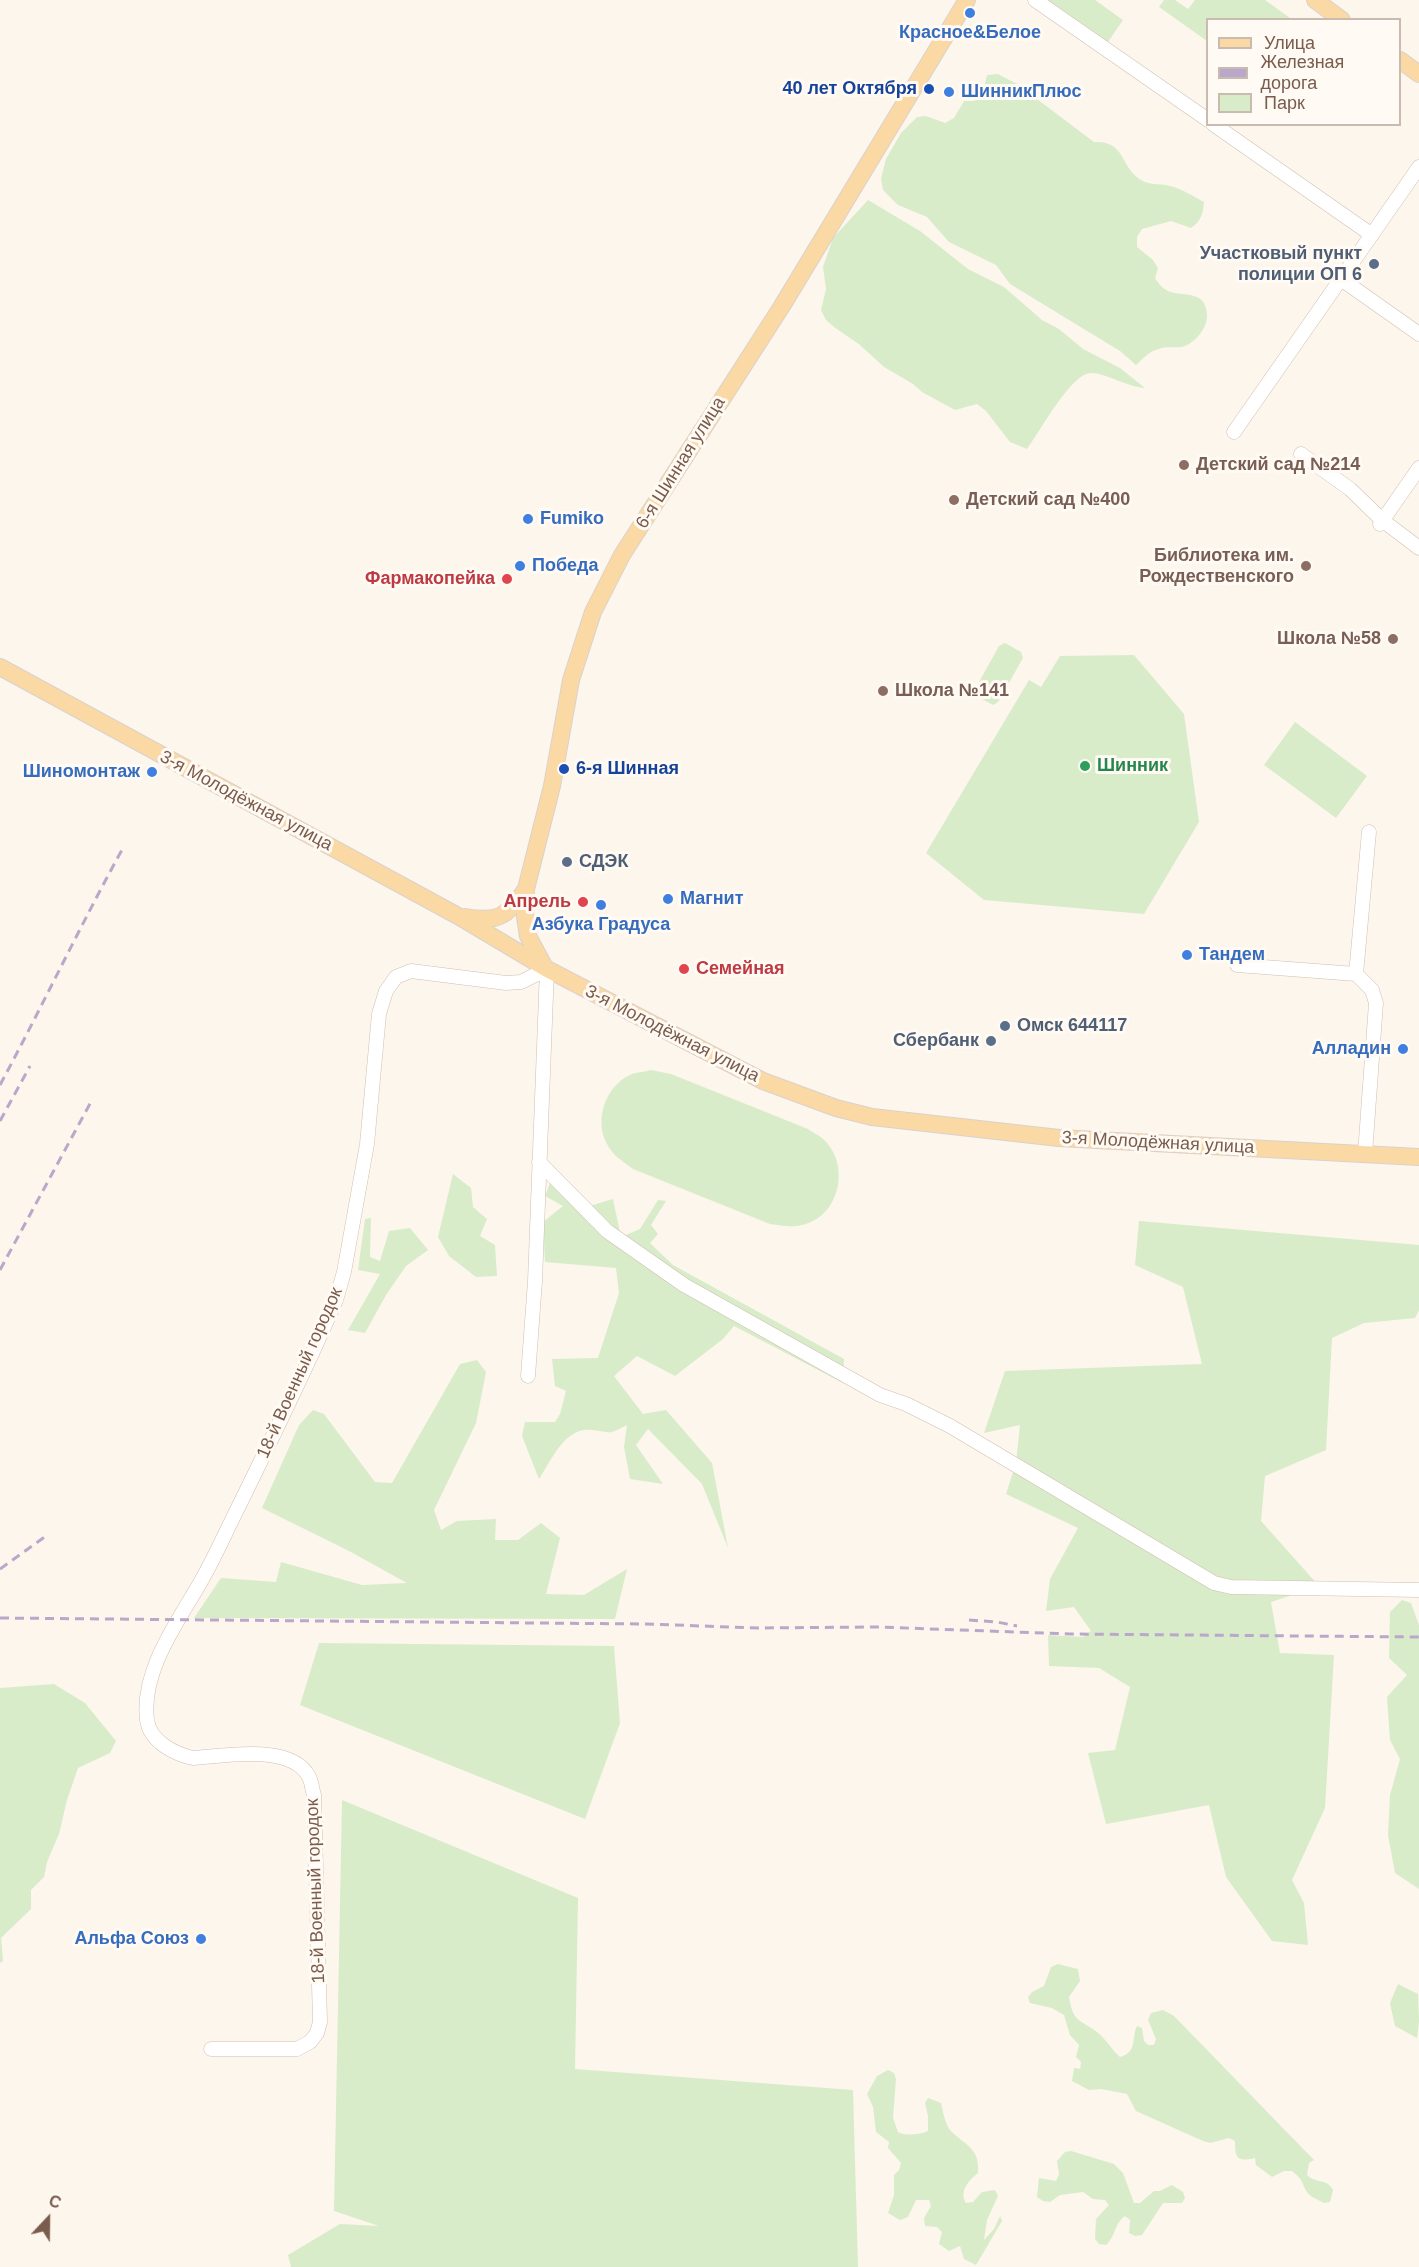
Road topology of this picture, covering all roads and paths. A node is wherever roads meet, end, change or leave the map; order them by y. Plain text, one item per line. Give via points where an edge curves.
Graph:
1 (967, 0) edge
2 (1035, 0) edge
3 (1315, 0) edge
4 (1339, 18) edge
5 (1401, 61) edge
6 (1419, 74) edge
7 (1206, 119) edge
8 (1216, 126) edge
9 (1419, 167) edge
10 (1372, 235) junction
11 (1341, 279) junction
12 (1419, 334) edge
13 (1234, 432) dead end
14 (1302, 454) dead end
15 (1419, 468) edge
16 (1381, 522) junction
17 (1419, 548) edge
18 (0, 668) edge
19 (1369, 832) dead end
20 (526, 890) junction
21 (458, 916) junction
22 (1237, 965) dead end
23 (547, 969) junction
24 (1356, 974) junction
25 (1365, 1154) junction
26 (1419, 1157) edge
27 (539, 1162) junction
28 (528, 1376) dead end
29 (1419, 1590) edge
30 (211, 2049) dead end

1 - 20 main road, 6-я Шинная улица via 782,306 622,555 604,590 571,680 552,786
2 - 7 street
3 - 4 main road
5 - 6 main road
8 - 10 street
9 - 10 street
10 - 11 street
11 - 12 street
11 - 13 street
14 - 16 street via 1350,489
15 - 16 street
16 - 17 street
18 - 21 main road, 3-я Молодёжная улица
19 - 24 street
20 - 21 main road via 503,916 484,921
20 - 23 main road, 6-я Шинная улица via 528,936
21 - 23 main road, 3-я Молодёжная улица
22 - 24 street
23 - 25 main road, 3-я Молодёжная улица via 763,1081 872,1117 1059,1138
23 - 27 street
23 - 30 street, 18-й Военный городок via 521,982 506,983 411,971 396,978 386,991 379,1014 367,1144 336,1300 224,1537 159,1657 150,1682 147,1723 161,1744 194,1758 268,1754 288,1758 310,1777 314,1795 320,2022 317,2033 297,2049
24 - 25 street via 1372,990 1377,1004
25 - 26 main road, 3-я Молодёжная улица
27 - 28 street
27 - 29 street via 607,1231 684,1285 880,1395 950,1426 1214,1583 1231,1587

